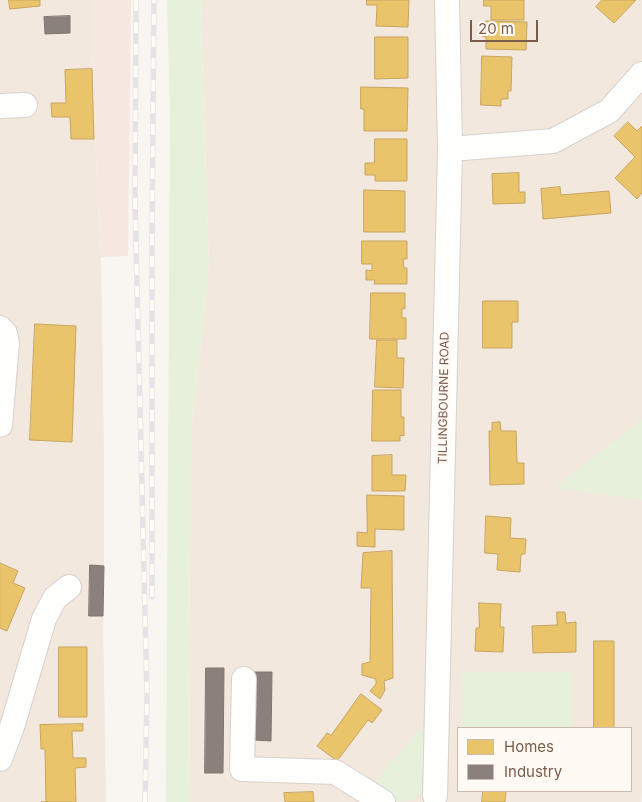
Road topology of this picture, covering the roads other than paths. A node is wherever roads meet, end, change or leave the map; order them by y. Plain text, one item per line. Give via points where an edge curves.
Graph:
1 (447, 0) edge
2 (642, 74) edge
3 (25, 105) dead end
4 (0, 106) edge
5 (450, 149) junction
6 (0, 328) edge
7 (0, 425) edge
8 (69, 587) dead end
9 (244, 679) dead end
10 (0, 759) edge
11 (433, 800) edge
12 (383, 802) edge

1 - 5 street, TILLINGBOURNE ROAD
2 - 5 street via 609,111 553,141
3 - 4 street
5 - 11 street, TILLINGBOURNE ROAD
6 - 7 street via 7,337 7,343
8 - 10 street via 55,598 47,610
9 - 12 street via 242,769 335,772

